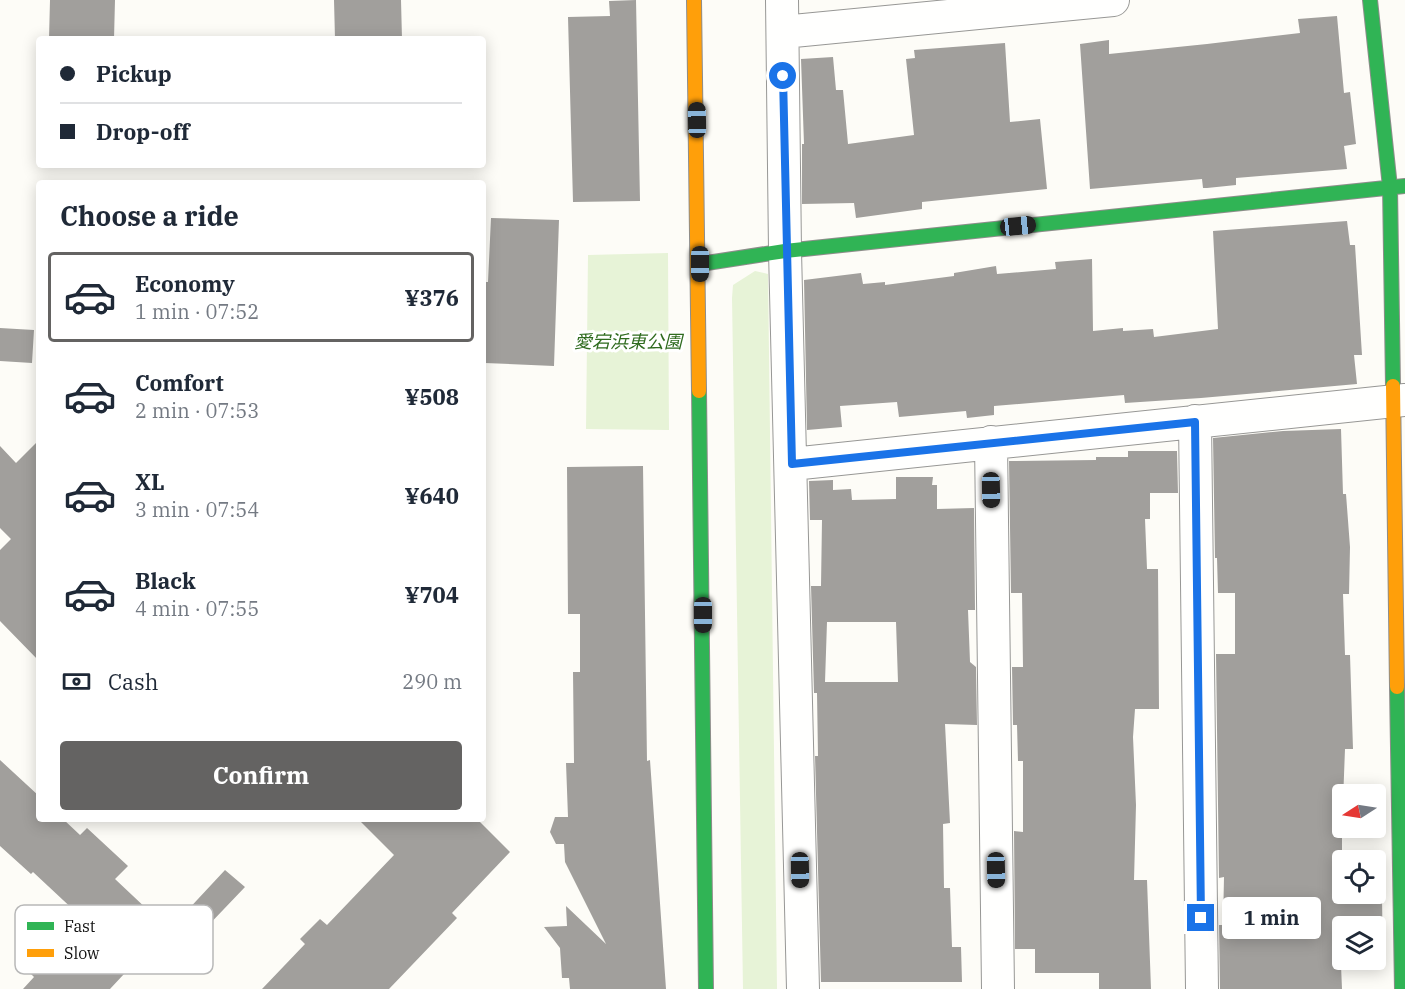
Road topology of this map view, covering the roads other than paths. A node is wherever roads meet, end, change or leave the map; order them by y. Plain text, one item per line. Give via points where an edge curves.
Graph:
1 (694, 0) edge
2 (782, 0) edge
3 (1113, 0) edge
4 (1370, 0) edge
5 (973, 7) edge
6 (783, 32) junction
7 (1405, 186) edge
8 (1390, 187) junction
9 (785, 251) junction
10 (700, 264) junction
11 (1399, 400) edge
12 (1195, 422) junction
13 (991, 442) junction
14 (792, 464) junction
15 (1403, 965) edge
16 (706, 989) edge
17 (803, 989) edge
18 (998, 989) edge
19 (1202, 989) edge
20 (1402, 989) edge

1 - 10 street
2 - 6 street
3 - 5 street
4 - 8 street
5 - 6 street
6 - 9 street
7 - 8 street
8 - 9 street
8 - 11 street
9 - 10 street
9 - 14 street
10 - 16 street
11 - 12 street
11 - 15 street
12 - 13 street
12 - 19 street
13 - 14 street
13 - 18 street
14 - 17 street
15 - 20 street

